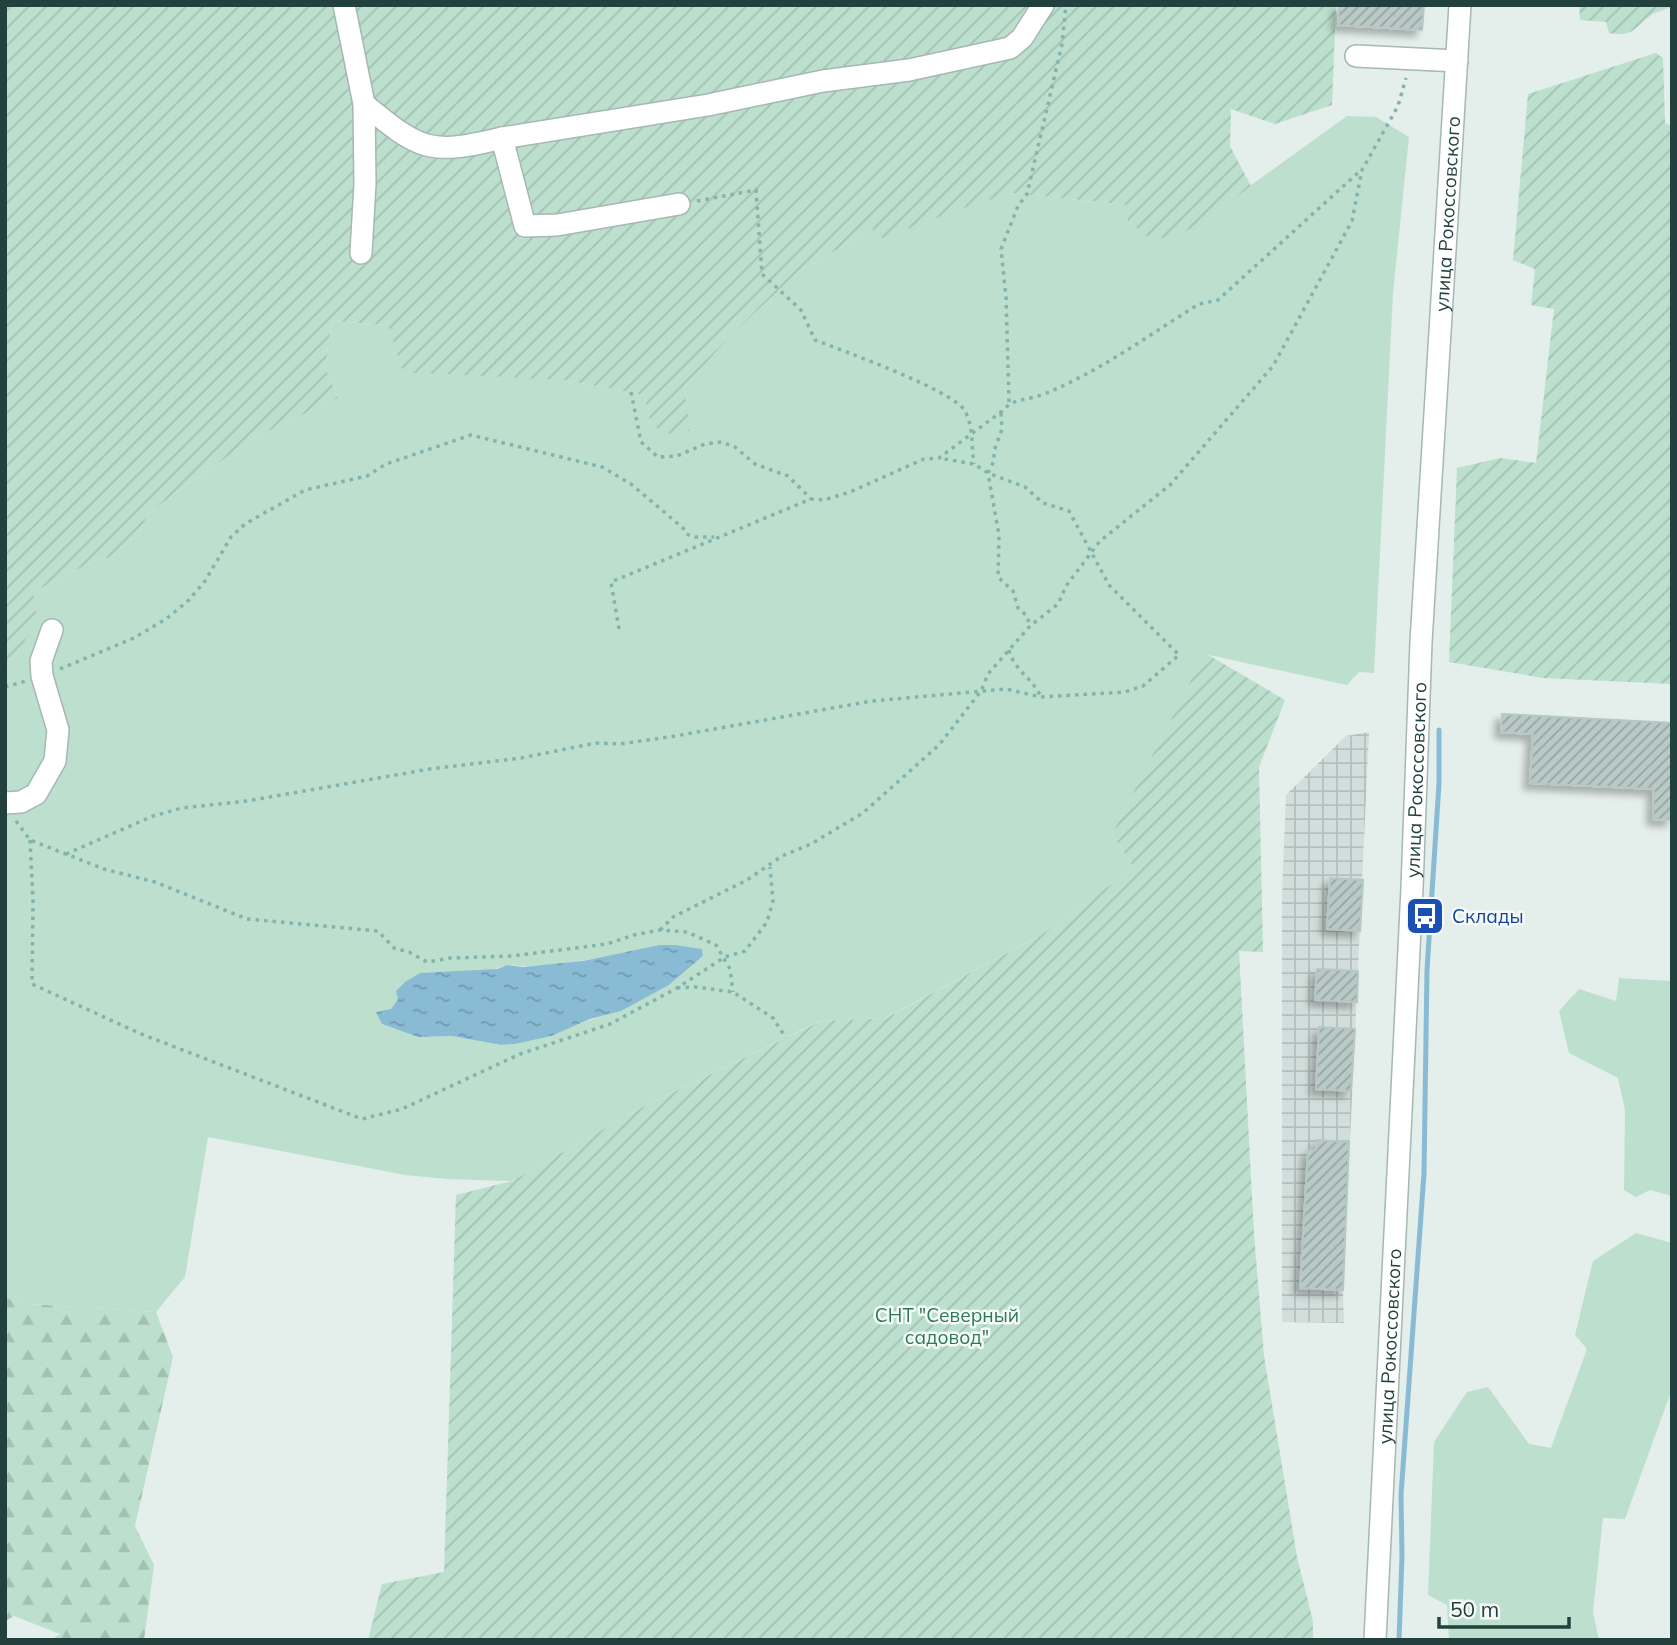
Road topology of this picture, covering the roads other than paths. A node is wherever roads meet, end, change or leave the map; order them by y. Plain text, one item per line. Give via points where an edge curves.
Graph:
1 (344, 5) edge
2 (1043, 5) edge
3 (1460, 5) edge
4 (1356, 56) dead end
5 (1457, 61) junction
6 (363, 104) junction
7 (502, 138) junction
8 (679, 204) road end
9 (360, 253) dead end
10 (52, 630) dead end
11 (9, 810) edge
12 (1376, 1640) edge

1 - 6 street
2 - 7 street via 1010,47 909,70
3 - 5 street, улица Рокоссовского
4 - 5 street
5 - 12 street, улица Рокоссовского via 1422,628
6 - 7 street via 404,137 428,146 470,146
6 - 9 street via 365,184
7 - 8 street via 525,226
10 - 11 street via 41,661 58,730 55,761 36,794

